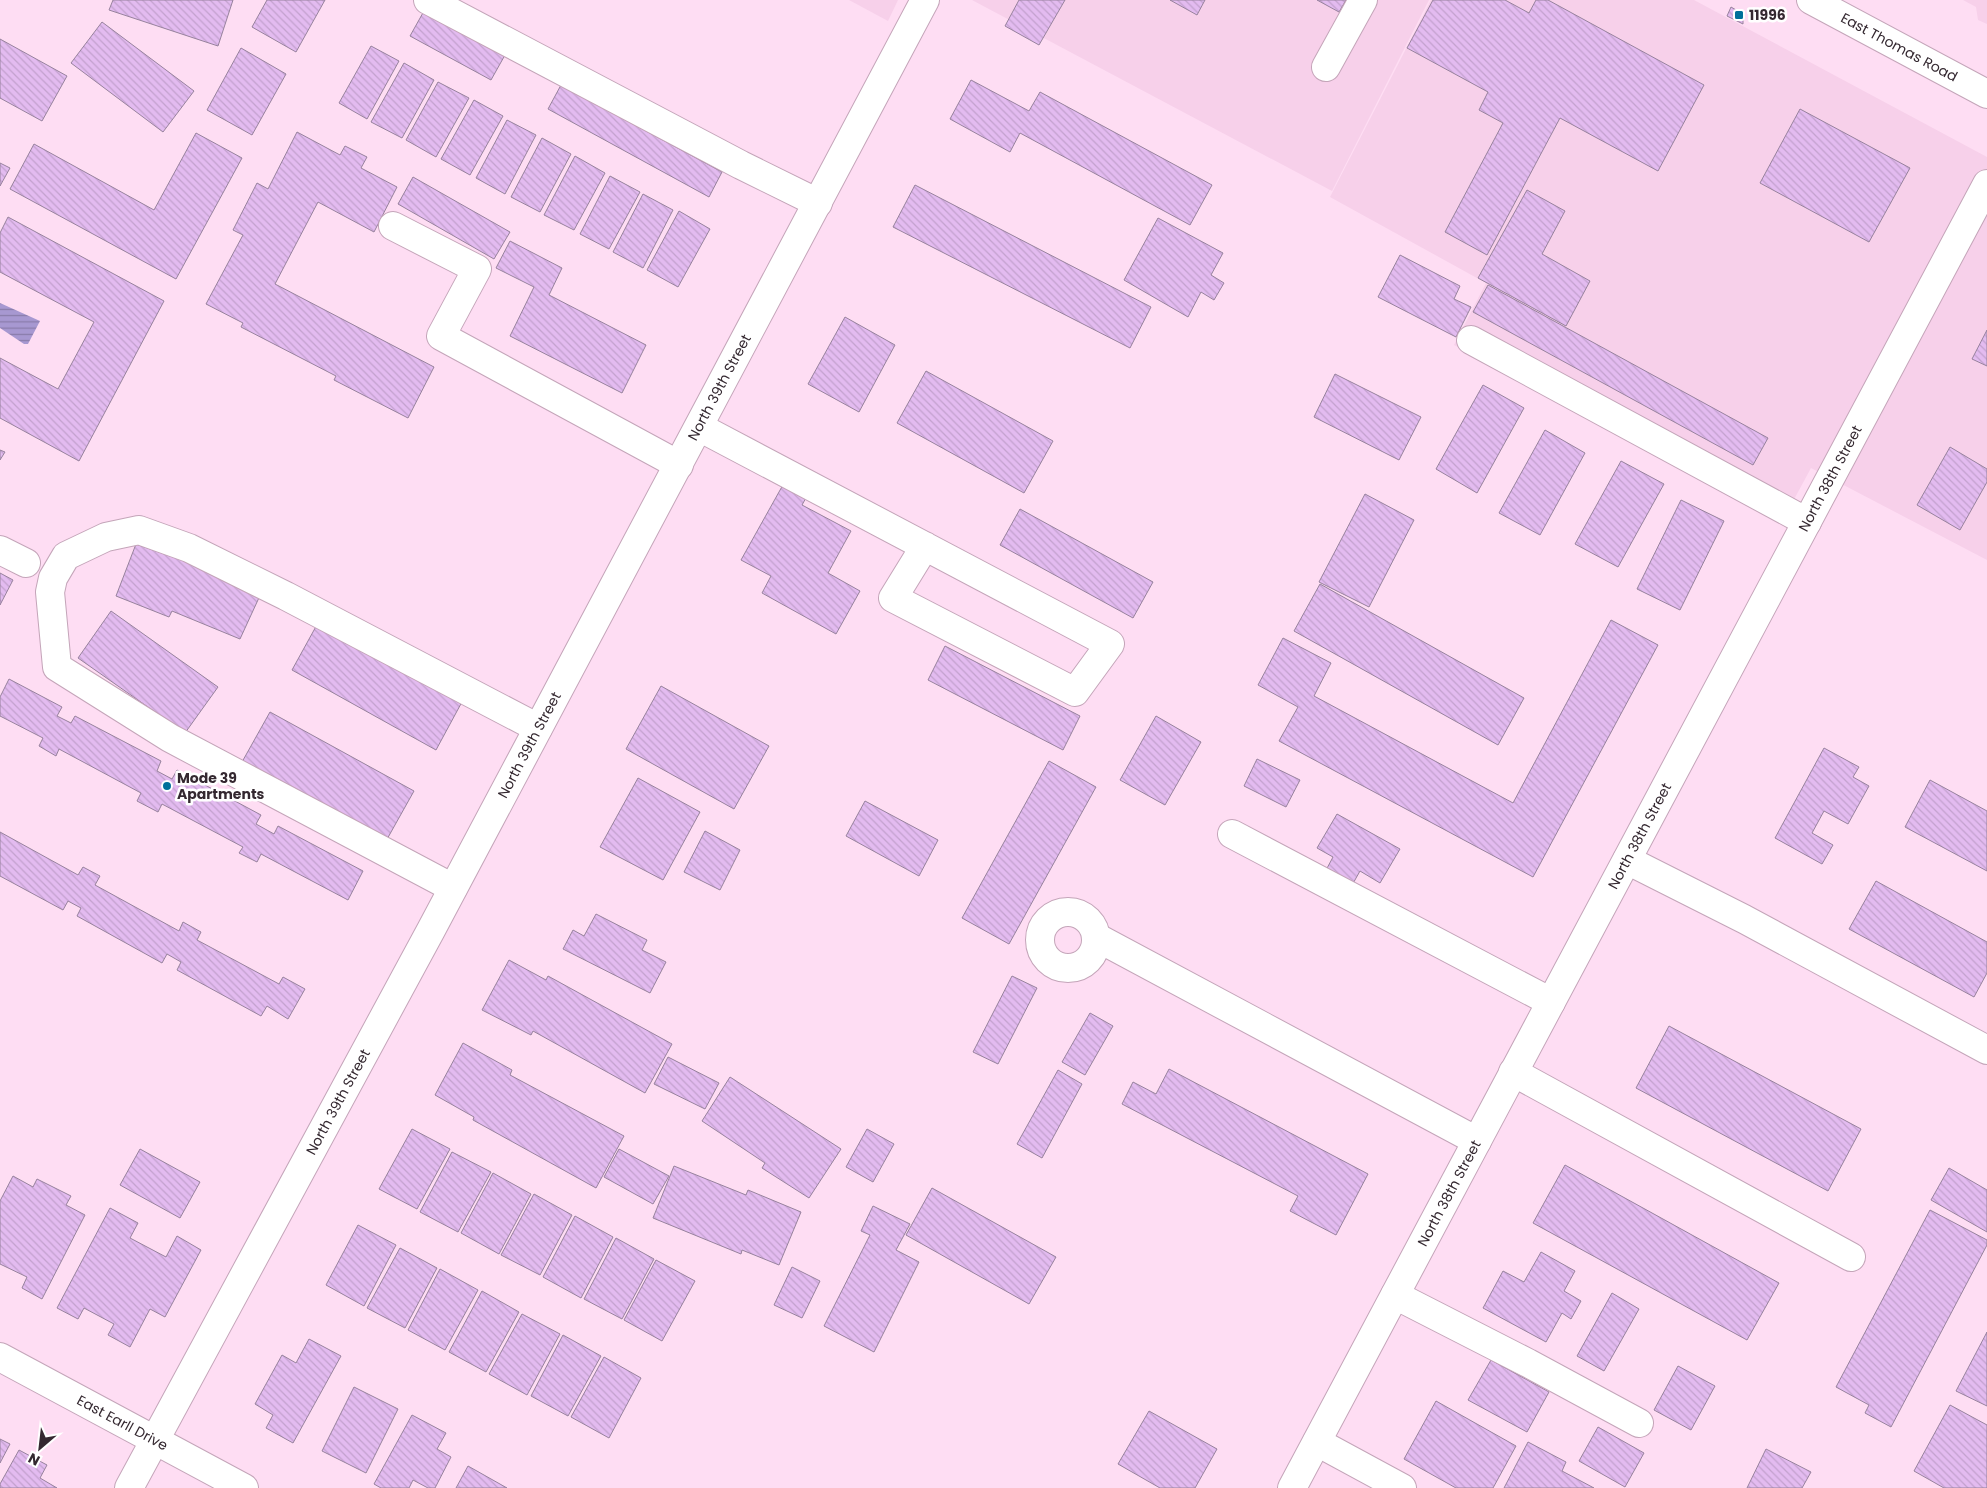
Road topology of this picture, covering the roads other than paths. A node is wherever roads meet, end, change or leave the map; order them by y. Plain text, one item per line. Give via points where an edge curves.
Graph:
1 (428, 0) edge
2 (925, 0) edge
3 (1363, 0) edge
4 (1811, 0) edge
5 (1326, 67) dead end
6 (1987, 94) edge
7 (1987, 184) edge
8 (818, 203) junction
9 (394, 226) dead end
10 (1471, 340) dead end
11 (699, 427) junction
12 (679, 465) junction
13 (1807, 522) junction
14 (925, 546) junction
15 (0, 550) edge
16 (26, 563) dead end
17 (538, 728) junction
18 (1232, 834) dead end
19 (1627, 860) junction
20 (453, 888) junction
21 (1096, 937) dead end
22 (1551, 1002) junction
23 (1987, 1050) edge
24 (1514, 1072) junction
25 (1477, 1142) junction
26 (1851, 1257) dead end
27 (1395, 1295) junction
28 (0, 1357) edge
29 (1640, 1423) dead end
30 (155, 1439) junction
31 (1317, 1442) junction
32 (129, 1488) edge
33 (244, 1488) edge
34 (1292, 1488) edge
35 (1402, 1488) edge

1 - 8 street
2 - 8 street, North 39th Street
3 - 5 street
4 - 6 street, East Thomas Road
7 - 13 street, North 38th Street
8 - 11 street, North 39th Street
9 - 12 street via 477,269 441,336
10 - 13 street
11 - 12 street, North 39th Street
11 - 14 street
12 - 17 street, North 39th Street
13 - 19 street, North 38th Street
14 - 14 street via 933,551 1110,644 1075,692 893,598
15 - 16 street
17 - 20 street, North 39th Street
17 - 20 street via 286,596 189,548 139,530 106,537 66,556 52,578 50,592 57,667 170,738
18 - 22 street
19 - 22 street, North 38th Street
19 - 23 street
20 - 30 street, North 39th Street
21 - 25 street
22 - 24 street, North 38th Street
24 - 25 street, North 38th Street
24 - 26 street
25 - 27 street, North 38th Street
27 - 29 street
27 - 31 street, North 38th Street
28 - 30 street, East Earll Drive
30 - 32 street, North 39th Street
30 - 33 street, East Earll Drive
31 - 34 street, North 38th Street
31 - 35 street

